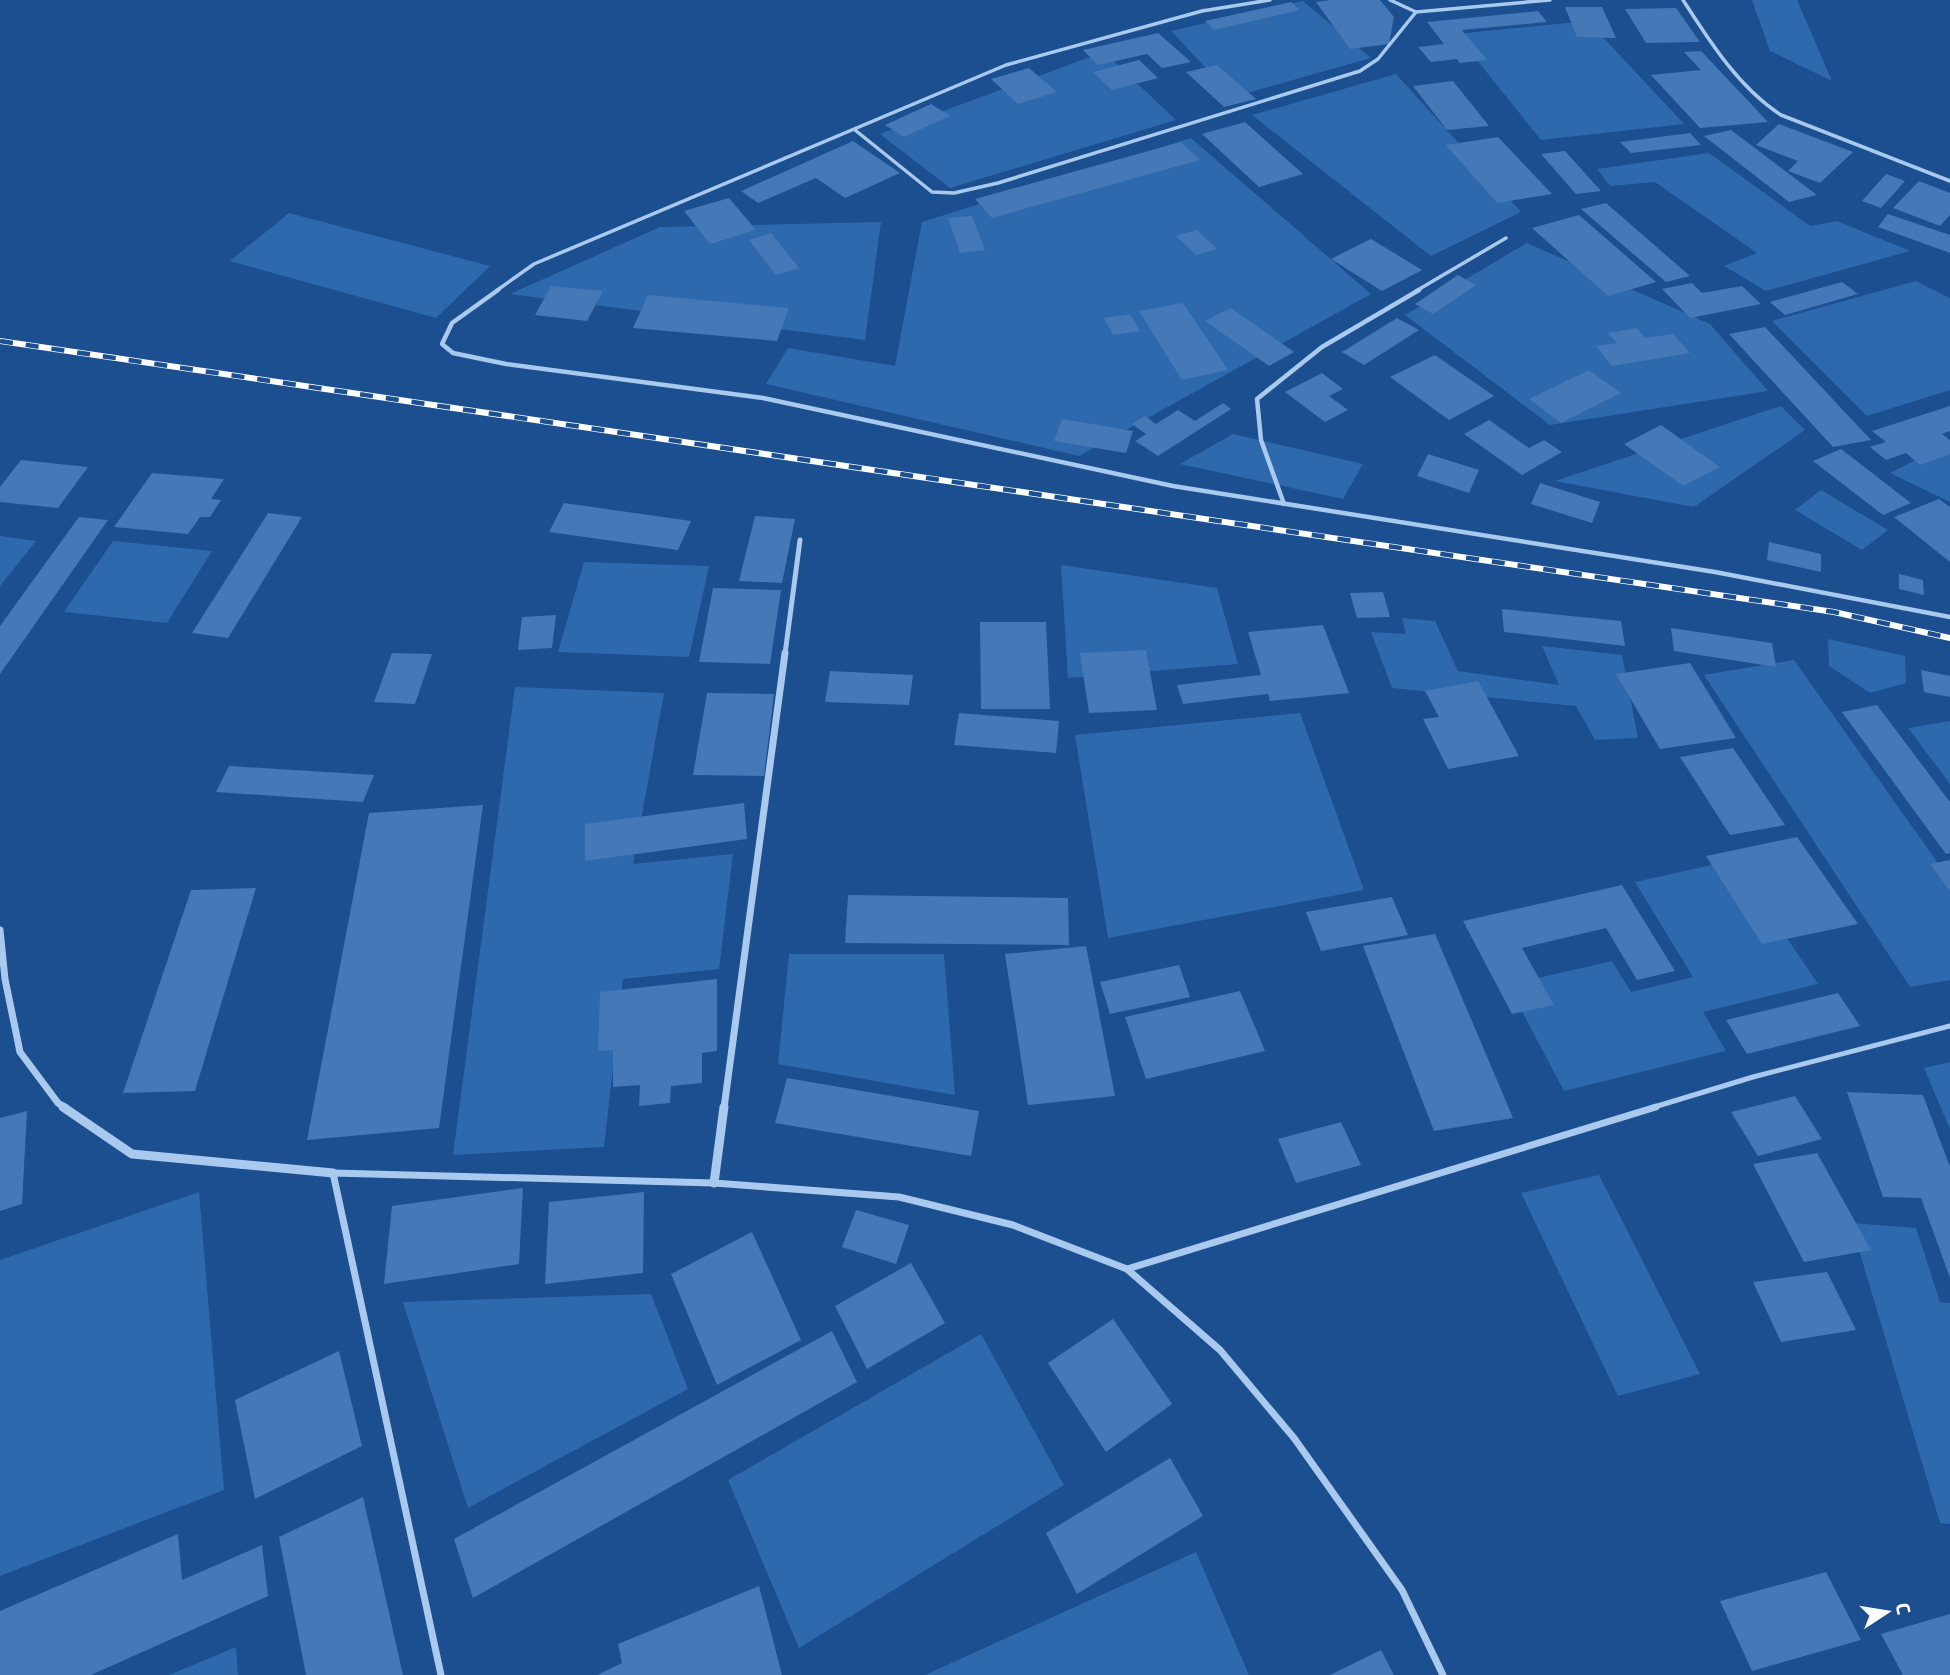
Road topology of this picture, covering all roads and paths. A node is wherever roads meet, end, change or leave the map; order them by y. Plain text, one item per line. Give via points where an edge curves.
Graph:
1 (1270, 0) edge
2 (1391, 0) edge
3 (1550, 0) edge
4 (1683, 0) edge
5 (1416, 12) junction
6 (855, 130) junction
7 (1950, 181) edge
8 (1506, 237) dead end
9 (1284, 504) junction
10 (800, 540) dead end
11 (1950, 617) edge
12 (0, 930) edge
13 (1950, 1026) edge
14 (333, 1173) junction
15 (713, 1183) junction
16 (1128, 1269) junction
17 (441, 1675) edge
18 (1443, 1675) edge

1 - 6 lane via 1202,11 1006,65
2 - 5 lane
3 - 5 lane
4 - 7 lane via 1714,47 1761,102 1781,115
5 - 6 lane via 1378,58 1360,71 954,193 932,192
6 - 9 lane via 534,264 452,323 442,344 453,353 506,364 763,398 1173,486
8 - 9 lane via 1322,347 1257,399 1265,456
9 - 11 lane via 1714,572
10 - 15 street
12 - 14 street via 20,1052 58,1103 132,1154
13 - 16 lane via 1753,1077
14 - 15 lane
14 - 17 lane
15 - 16 lane via 899,1197 1013,1226
16 - 18 lane via 1220,1350 1294,1438 1402,1590

